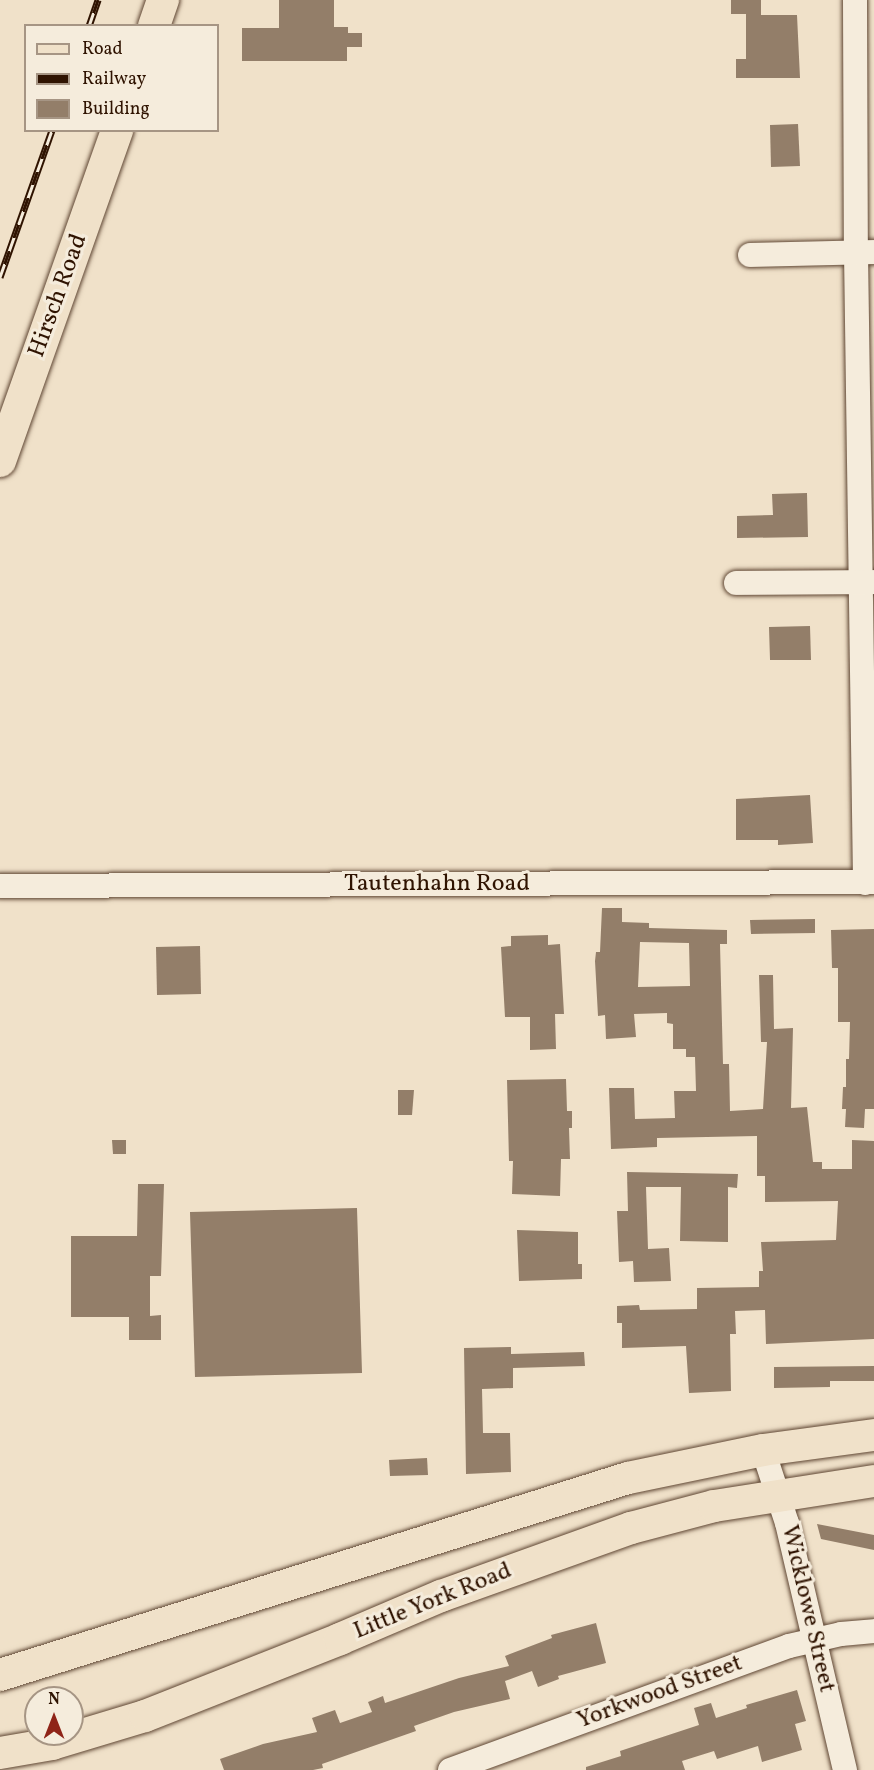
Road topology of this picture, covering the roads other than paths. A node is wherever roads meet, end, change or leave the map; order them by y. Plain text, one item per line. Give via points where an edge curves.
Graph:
1 (163, 0) edge
2 (855, 0) edge
3 (155, 24) edge
4 (116, 132) edge
5 (865, 252) edge
6 (750, 255) dead end
7 (0, 461) edge
8 (736, 583) dead end
9 (868, 583) edge
10 (870, 883) edge
11 (0, 886) edge
12 (874, 1435) edge
13 (763, 1450) junction
14 (874, 1480) edge
15 (779, 1494) junction
16 (874, 1631) edge
17 (815, 1640) junction
18 (0, 1675) edge
19 (0, 1754) edge
20 (450, 1770) edge
21 (845, 1770) edge

1 - 3 main road
2 - 5 street
4 - 7 main road, Hirsch Road
5 - 6 street
5 - 9 street
8 - 9 street
9 - 10 street
10 - 11 street, Tautenhahn Road
12 - 13 main road
13 - 15 street, Wicklowe Street
13 - 18 main road via 628,1478
14 - 15 main road, Little York Road
15 - 17 street, Wicklowe Street
15 - 19 main road, Little York Road via 631,1528 441,1596 145,1716 52,1744
16 - 17 street, Yorkwood Street
17 - 20 street, Yorkwood Street
17 - 21 street, Wicklowe Street

